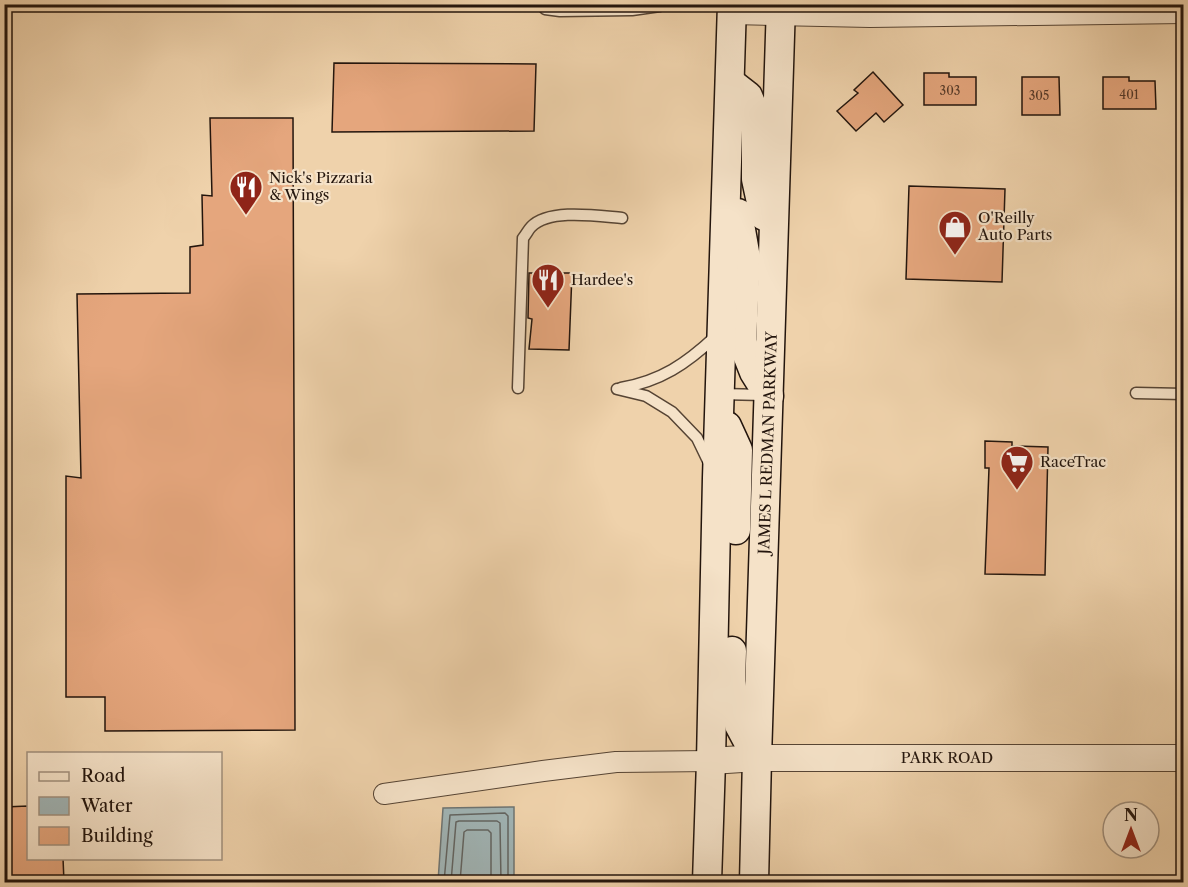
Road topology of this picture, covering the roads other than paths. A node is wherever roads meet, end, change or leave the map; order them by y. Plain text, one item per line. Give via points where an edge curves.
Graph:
1 (541, 4) edge
2 (662, 4) edge
3 (732, 9) edge
4 (781, 9) edge
5 (1125, 9) edge
6 (1184, 13) edge
7 (730, 82) junction
8 (728, 154) junction
9 (622, 218) dead end
10 (774, 256) junction
11 (722, 330) junction
12 (518, 388) dead end
13 (1136, 393) dead end
14 (1184, 394) edge
15 (769, 396) junction
16 (720, 401) junction
17 (717, 478) junction
18 (757, 758) junction
19 (1184, 758) edge
20 (711, 761) junction
21 (384, 794) dead end
22 (707, 882) edge
23 (754, 882) edge

1 - 2 lane via 545,9 560,11 632,10
3 - 4 street
3 - 7 main road
4 - 5 street via 870,17
4 - 10 main road, JAMES L REDMAN PARKWAY
5 - 6 street
7 - 8 main road
7 - 10 main road via 748,96 756,115 756,179
8 - 11 main road
8 - 15 main road via 746,258 742,342
9 - 12 lane via 564,214 532,225 523,238
10 - 15 main road, JAMES L REDMAN PARKWAY
11 - 16 main road
11 - 17 lane via 696,355 669,373 617,389 646,396 672,412 697,438
13 - 14 lane
15 - 16 lane
15 - 18 main road, JAMES L REDMAN PARKWAY
16 - 17 main road
16 - 18 main road via 738,450 731,682 739,725
17 - 20 main road
18 - 19 street, PARK ROAD
18 - 20 street, PARK ROAD
18 - 23 main road, JAMES L REDMAN PARKWAY
20 - 21 street via 615,762
20 - 22 main road

